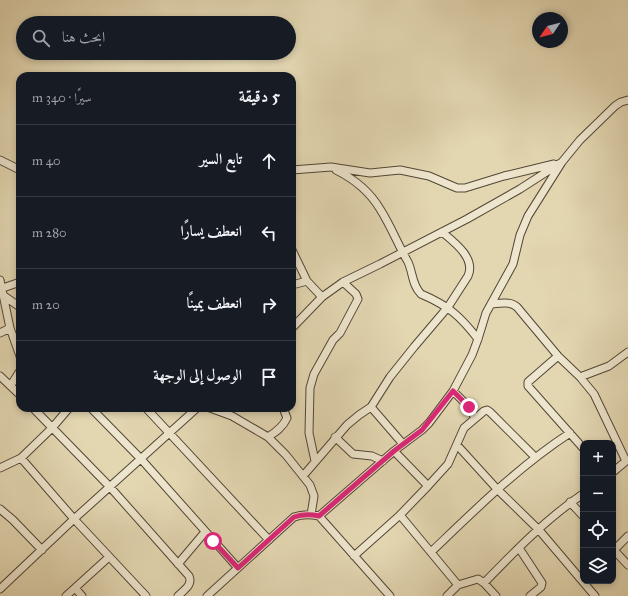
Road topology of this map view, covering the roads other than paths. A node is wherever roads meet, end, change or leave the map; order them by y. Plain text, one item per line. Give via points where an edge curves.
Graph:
1 (628, 100) edge
2 (0, 160) edge
3 (559, 163) junction
4 (330, 167) junction
5 (16, 168) edge
6 (296, 170) edge
7 (442, 232) junction
8 (402, 252) junction
9 (296, 259) edge
10 (0, 280) edge
11 (306, 281) junction
12 (343, 282) junction
13 (16, 283) edge
14 (296, 284) edge
15 (3, 288) junction
16 (4, 296) junction
17 (322, 297) junction
18 (16, 304) edge
19 (491, 304) junction
20 (448, 307) junction
21 (296, 324) edge
22 (10, 328) junction
23 (0, 333) edge
24 (478, 339) junction
25 (16, 345) edge
26 (628, 352) edge
27 (558, 356) junction
28 (0, 376) edge
29 (580, 376) junction
30 (16, 377) edge
31 (11, 385) junction
32 (16, 391) edge
33 (453, 391) junction
34 (371, 407) junction
35 (37, 412) edge
36 (66, 412) edge
37 (95, 412) edge
38 (150, 412) edge
39 (193, 412) edge
40 (221, 412) edge
41 (285, 412) edge
42 (475, 418) junction
43 (52, 428) junction
44 (570, 433) junction
45 (169, 434) junction
46 (268, 437) junction
47 (335, 437) junction
48 (403, 444) junction
49 (457, 445) junction
50 (580, 445) edge
51 (394, 451) junction
52 (535, 457) junction
53 (21, 458) junction
54 (141, 459) junction
55 (627, 460) edge
56 (315, 461) junction
57 (383, 461) junction
58 (0, 468) edge
59 (616, 469) edge
60 (303, 476) junction
61 (428, 486) junction
62 (110, 487) junction
63 (497, 489) junction
64 (580, 496) edge
65 (570, 502) junction
66 (0, 509) edge
67 (580, 513) edge
68 (311, 514) junction
69 (400, 515) junction
70 (319, 516) junction
71 (74, 520) junction
72 (539, 530) junction
73 (205, 532) junction
74 (628, 536) edge
75 (269, 540) junction
76 (519, 548) junction
77 (615, 548) edge
78 (42, 550) junction
79 (431, 552) junction
80 (616, 553) edge
81 (354, 556) junction
82 (109, 557) junction
83 (178, 564) junction
84 (628, 565) edge
85 (238, 568) junction
86 (484, 582) junction
87 (458, 585) junction
88 (75, 588) junction
89 (0, 589) edge
90 (539, 594) edge
91 (66, 596) edge
92 (82, 596) edge
93 (146, 596) edge
94 (178, 596) edge
95 (207, 596) edge
96 (390, 596) edge
97 (447, 596) edge
98 (496, 596) edge
99 (530, 596) edge
100 (595, 596) edge

1 - 3 street via 615,106
2 - 5 street
3 - 4 street via 465,188 456,188 429,176 400,170 370,173
3 - 7 street via 520,189
3 - 19 street via 528,216 512,264
4 - 6 street
4 - 8 street via 355,182 371,196
7 - 8 street
7 - 20 street via 459,246 470,271
8 - 12 street
8 - 20 street via 411,269 418,292
9 - 11 street
10 - 15 street
11 - 14 street
11 - 17 street
12 - 17 street
12 - 56 street via 356,294 358,300 314,374 310,388 309,433
13 - 15 street
15 - 16 street
16 - 18 street
16 - 22 street
17 - 21 street
19 - 24 street
19 - 27 street via 514,304
20 - 24 street
20 - 34 street via 390,377
22 - 23 street
22 - 25 street
24 - 33 street
26 - 29 street via 609,366
27 - 29 street
27 - 44 street via 528,382 528,386
28 - 31 street
29 - 55 street via 594,394
30 - 31 street
31 - 32 street
33 - 42 street via 469,407
33 - 48 street via 429,423
34 - 47 street
34 - 48 street
35 - 43 street
36 - 43 street
37 - 54 street
38 - 45 street
39 - 45 street
40 - 46 street
41 - 46 street via 286,422 283,427
42 - 49 street via 464,428
42 - 52 street via 487,410
43 - 53 street
43 - 62 street
44 - 50 street
44 - 52 street
45 - 54 street
45 - 75 street
46 - 60 street
47 - 56 street
47 - 57 street via 353,454 372,456
48 - 51 street
49 - 61 street via 448,464
49 - 63 street
51 - 57 street
51 - 61 street
52 - 63 street
53 - 58 street
53 - 71 street
54 - 62 street
54 - 73 street
55 - 59 street
56 - 60 street
57 - 70 street
60 - 68 street via 314,496
61 - 69 street
62 - 71 street
62 - 83 street
63 - 72 street
63 - 79 street
64 - 65 street
65 - 67 street
65 - 72 street
66 - 78 street
68 - 70 street
68 - 75 street via 294,517
69 - 79 street
69 - 81 street
70 - 81 street
71 - 78 street
71 - 82 street
72 - 76 street
72 - 100 street
73 - 83 street
73 - 85 street
74 - 77 street
75 - 85 street
76 - 86 street
76 - 90 street via 540,579 542,584
78 - 89 street
79 - 87 street
80 - 84 street
81 - 96 street
82 - 88 street
82 - 93 street
83 - 94 street via 191,580
85 - 95 street
86 - 87 street via 478,579
86 - 98 street
87 - 97 street
88 - 91 street
88 - 92 street
90 - 99 street

